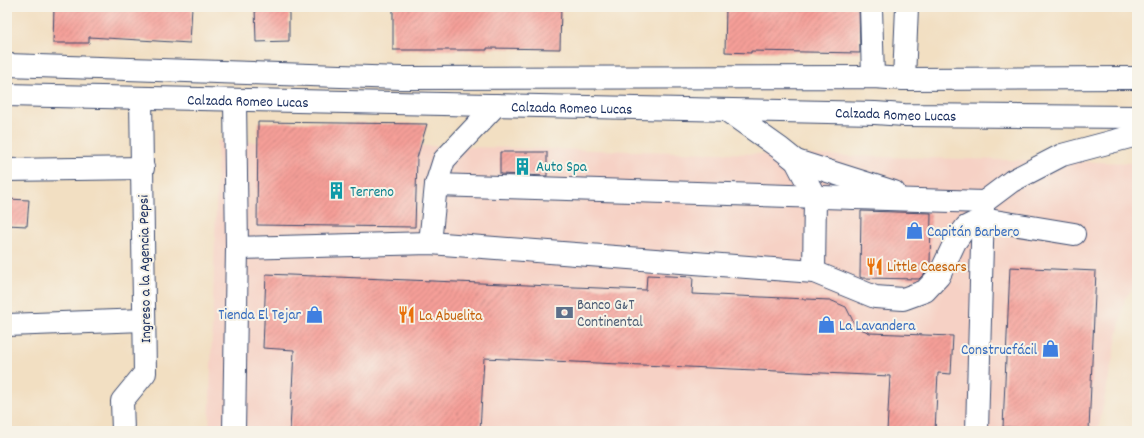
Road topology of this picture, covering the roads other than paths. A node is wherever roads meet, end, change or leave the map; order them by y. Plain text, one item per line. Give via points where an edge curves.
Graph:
1 (872, 7) edge
2 (907, 7) edge
3 (7, 65) edge
4 (873, 77) junction
5 (1137, 78) edge
6 (904, 79) junction
7 (7, 95) edge
8 (141, 98) junction
9 (235, 101) junction
10 (496, 105) junction
11 (726, 110) junction
12 (1137, 117) edge
13 (1137, 135) edge
14 (796, 161) junction
15 (143, 168) junction
16 (7, 170) edge
17 (436, 185) junction
18 (815, 196) junction
19 (921, 200) junction
20 (983, 210) junction
21 (1074, 234) dead end
22 (430, 243) junction
23 (237, 248) junction
24 (814, 272) junction
25 (144, 320) junction
26 (7, 325) edge
27 (123, 431) edge
28 (234, 431) edge
29 (977, 431) edge

1 - 4 street
2 - 6 street
3 - 4 street, Calzada Romeo Lucas via 401,78
4 - 6 street, Calzada Romeo Lucas
5 - 6 street, Calzada Romeo Lucas
7 - 8 street, Calzada Romeo Lucas
8 - 9 street, Calzada Romeo Lucas
8 - 15 street, Ingreso a la Agencia Pepsi
9 - 10 street, Calzada Romeo Lucas
9 - 23 street
10 - 11 street, Calzada Romeo Lucas
10 - 17 street via 444,160
11 - 12 street, Calzada Romeo Lucas
11 - 14 street
13 - 20 street via 1062,155 1012,181
14 - 18 street
14 - 19 street
15 - 16 street
15 - 25 street, Ingreso a la Agencia Pepsi
17 - 18 street
17 - 22 street
18 - 19 street
18 - 24 street
19 - 20 street
20 - 21 street
20 - 24 street via 955,242 939,276 925,291 903,299 875,297
20 - 29 street
22 - 23 street
22 - 24 street
23 - 28 street
25 - 26 street
25 - 27 street, Ingreso a la Agencia Pepsi via 145,373 122,401

